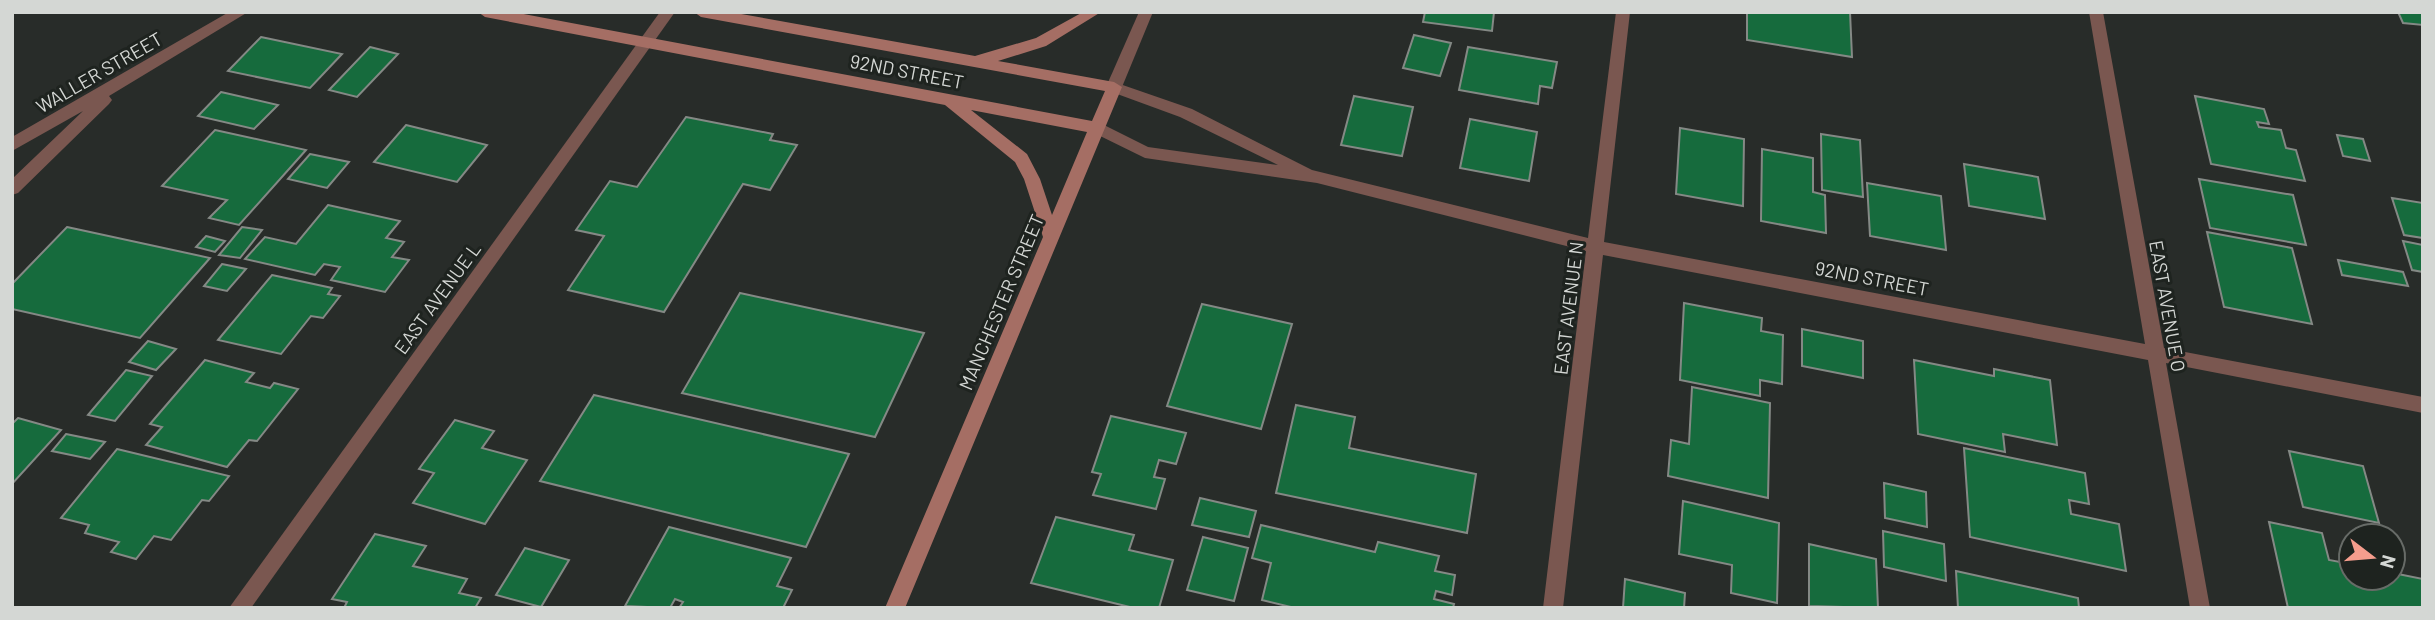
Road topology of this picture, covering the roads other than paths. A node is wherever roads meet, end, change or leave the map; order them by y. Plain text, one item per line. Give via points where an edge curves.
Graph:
1 (241, 12) edge
2 (485, 12) edge
3 (668, 12) edge
4 (701, 12) edge
5 (1094, 12) edge
6 (1146, 12) edge
7 (1623, 12) edge
8 (2096, 12) edge
9 (645, 44) junction
10 (964, 60) junction
11 (124, 80) junction
12 (1114, 87) junction
13 (948, 100) junction
14 (1098, 128) junction
15 (12, 145) edge
16 (1317, 177) junction
17 (12, 189) edge
18 (1051, 237) junction
19 (1596, 247) junction
20 (2155, 354) junction
21 (2423, 405) edge
22 (239, 608) edge
23 (895, 608) edge
24 (1553, 608) edge
25 (2200, 608) edge

1 - 11 street, WALLER STREET
2 - 9 main road, 92ND STREET
3 - 9 street, EAST AVENUE L
4 - 10 main road, 92ND STREET
5 - 10 main road via 1015,54
6 - 12 street, MANCHESTER STREET
7 - 19 street, EAST AVENUE N
8 - 20 street, EAST AVENUE O
9 - 13 main road, 92ND STREET
9 - 22 street, EAST AVENUE L
10 - 12 main road, 92ND STREET
11 - 15 street, WALLER STREET
11 - 17 street
12 - 14 main road, MANCHESTER STREET
12 - 16 street, 92ND STREET via 1186,113
13 - 14 main road, 92ND STREET
13 - 18 main road via 1021,158
14 - 16 street, 92ND STREET via 1145,152
14 - 18 main road, MANCHESTER STREET
16 - 19 street, 92ND STREET
18 - 23 main road, MANCHESTER STREET
19 - 20 street, 92ND STREET
19 - 24 street, EAST AVENUE N
20 - 21 street, 92ND STREET
20 - 25 street, EAST AVENUE O

